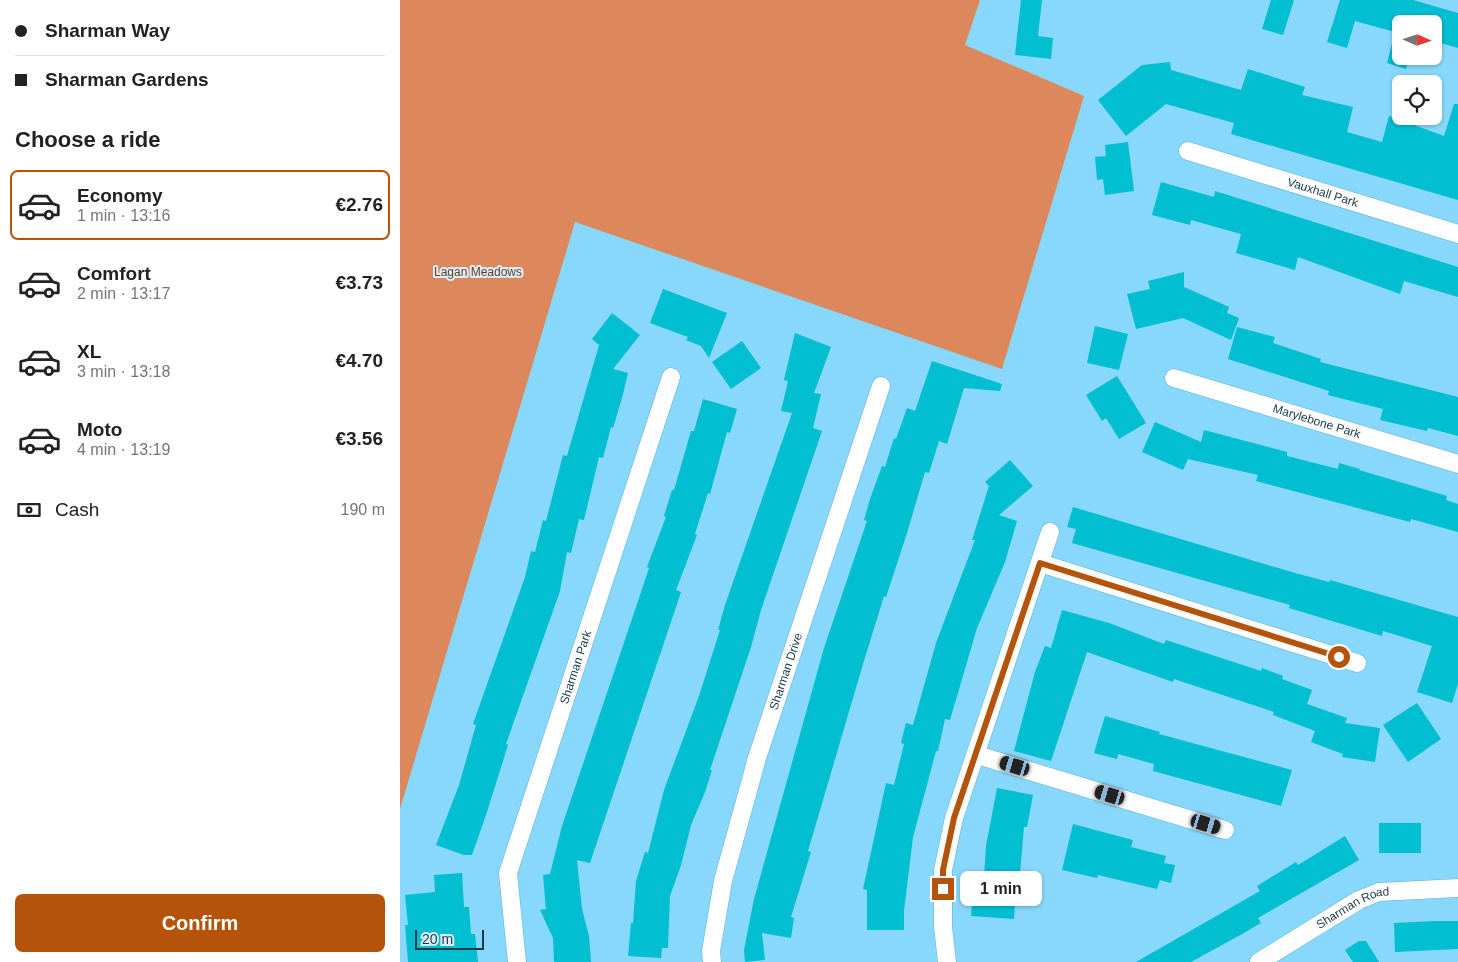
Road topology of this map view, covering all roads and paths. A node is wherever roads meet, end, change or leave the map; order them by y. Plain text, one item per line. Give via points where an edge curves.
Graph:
1 (1188, 151) dead end
2 (1458, 234) edge
3 (671, 377) dead end
4 (1174, 378) dead end
5 (881, 386) dead end
6 (1458, 464) edge
7 (1050, 532) dead end
8 (1040, 563) junction
9 (1357, 663) dead end
10 (977, 755) junction
11 (1225, 830) dead end
12 (1458, 888) edge
13 (517, 962) edge
14 (712, 962) edge
15 (947, 962) edge
16 (1259, 962) edge

1 - 2 street, Vauxhall Park
3 - 13 street, Sharman Park via 508,873
4 - 6 street, Marylebone Park
5 - 14 street, Sharman Drive via 757,758 723,882
7 - 8 street
8 - 9 street
8 - 10 street
10 - 11 street
10 - 15 street via 954,818 943,870
12 - 16 street, Sharman Road via 1400,890 1372,895

